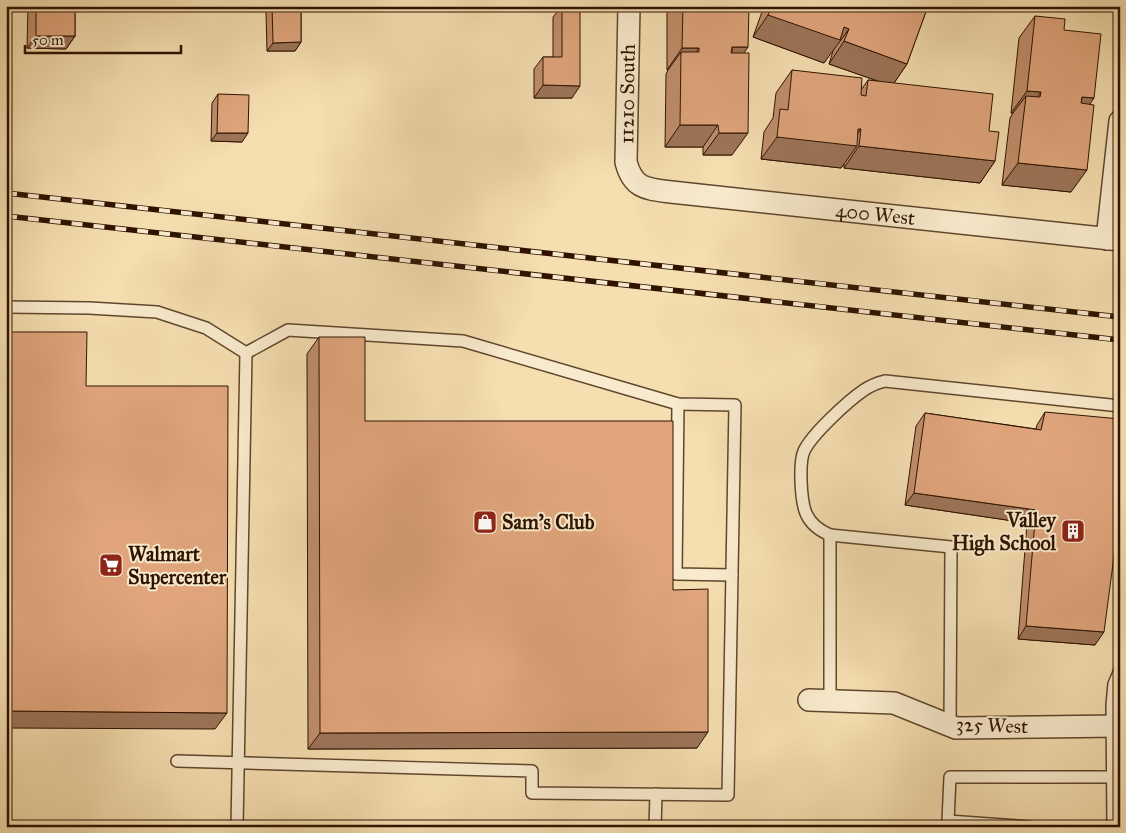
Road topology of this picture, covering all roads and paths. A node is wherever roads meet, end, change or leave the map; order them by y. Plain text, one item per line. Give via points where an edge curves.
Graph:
1 (629, 6) edge
2 (1120, 121) edge
3 (633, 180) joint
4 (1114, 239) edge
5 (6, 307) edge
6 (246, 353) junction
7 (678, 404) junction
8 (1120, 406) edge
9 (830, 535) junction
10 (732, 575) junction
11 (1120, 670) edge
12 (809, 700) dead end
13 (830, 701) junction
14 (950, 725) junction
15 (1117, 726) edge
16 (177, 762) dead end
17 (237, 763) junction
18 (1117, 777) edge
19 (656, 794) junction
20 (237, 827) edge
21 (655, 827) edge
22 (1030, 827) edge
23 (1113, 827) edge

1 - 3 street, 11210 South via 626,162
2 - 4 street
3 - 4 street, 400 West via 640,186 656,190
5 - 6 lane via 157,312 206,328
6 - 7 lane via 288,330 463,341
6 - 17 lane
7 - 10 lane via 676,574
7 - 10 lane via 735,405
8 - 9 lane via 885,381 876,384 864,390 818,430 803,452 802,505 809,521
9 - 13 lane
9 - 14 lane via 951,547
10 - 19 lane via 728,795
11 - 15 lane via 1114,684 1112,705
12 - 13 street, 325 West
13 - 14 street, 325 West via 894,703
14 - 15 street, 325 West via 956,728
15 - 18 lane
16 - 17 lane
17 - 19 lane via 532,771 532,793
17 - 20 lane
18 - 22 lane via 950,777 948,821
18 - 23 lane
19 - 21 lane

